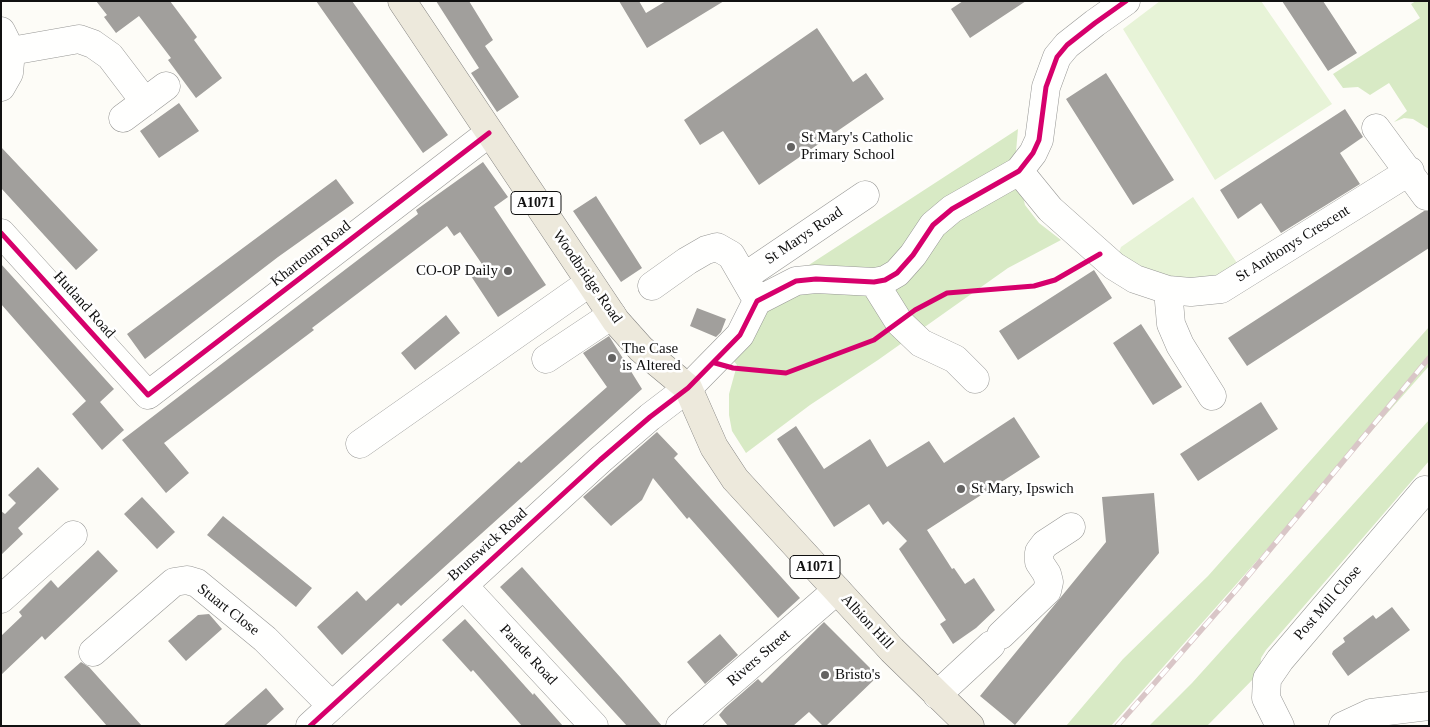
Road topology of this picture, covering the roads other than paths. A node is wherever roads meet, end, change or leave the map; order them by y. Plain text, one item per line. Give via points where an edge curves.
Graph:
1 (402, 1) edge
2 (1126, 1) edge
3 (6, 41) edge
4 (1, 87) edge
5 (123, 118) dead end
6 (1376, 128) dead end
7 (489, 133) junction
8 (1410, 171) junction
9 (1019, 172) junction
10 (865, 195) dead end
11 (1426, 196) dead end
12 (1, 233) edge
13 (744, 277) junction
14 (874, 282) junction
15 (589, 283) junction
16 (652, 286) dead end
17 (1168, 290) junction
18 (758, 301) junction
19 (612, 315) junction
20 (546, 359) dead end
21 (975, 379) dead end
22 (688, 388) junction
23 (148, 395) joint
24 (1212, 396) dead end
25 (360, 444) dead end
26 (1425, 490) dead end
27 (1070, 527) dead end
28 (73, 535) dead end
29 (462, 584) junction
30 (837, 590) junction
31 (1, 599) edge
32 (93, 652) dead end
33 (937, 695) junction
34 (332, 706) junction
35 (1429, 706) edge
36 (310, 726) edge
37 (594, 726) edge
38 (680, 726) edge
39 (970, 726) edge
40 (1280, 726) edge
41 (1342, 726) edge

1 - 7 main road, Woodbridge Road / A1071
2 - 9 street, St Marys Road via 1088,28 1057,57 1046,87 1039,140
3 - 4 street via 9,73
3 - 5 street via 79,39 93,44 156,94
6 - 8 street
7 - 15 main road, Woodbridge Road / A1071
7 - 23 street, Khartoum Road
8 - 11 street
8 - 17 street, St Anthonys Crescent via 1220,289
9 - 14 street, St Marys Road via 952,209 933,225 897,273
9 - 17 street, St Anthonys Crescent via 1050,209 1114,266 1135,279
10 - 13 street, St Marys Road
12 - 23 street, Hutland Road
13 - 16 street via 731,255 717,247 693,257
13 - 18 street
14 - 18 street, St Marys Road via 796,281
14 - 21 street via 904,328 921,344 955,359
15 - 19 main road, Woodbridge Road / A1071
15 - 25 street
17 - 24 street via 1171,324 1180,345
18 - 22 street via 740,335
19 - 20 street
19 - 22 main road, Woodbridge Road / A1071 via 642,349
22 - 29 street, Brunswick Road via 650,417
22 - 30 main road, Albion Hill / A1071 via 714,446 735,479
26 - 40 street, Post Mill Close via 1267,679 1266,698
27 - 33 street via 1039,552 1039,562 1049,582 1047,591
28 - 31 street
29 - 34 street, Brunswick Road
29 - 37 street, Parade Road
30 - 33 main road, Albion Hill / A1071
30 - 38 street, Rivers Street
32 - 34 street, Stuart Close via 174,582 187,580 197,583 266,639
33 - 39 main road, Albion Hill / A1071
34 - 36 street, Brunswick Road
35 - 41 street via 1371,713

